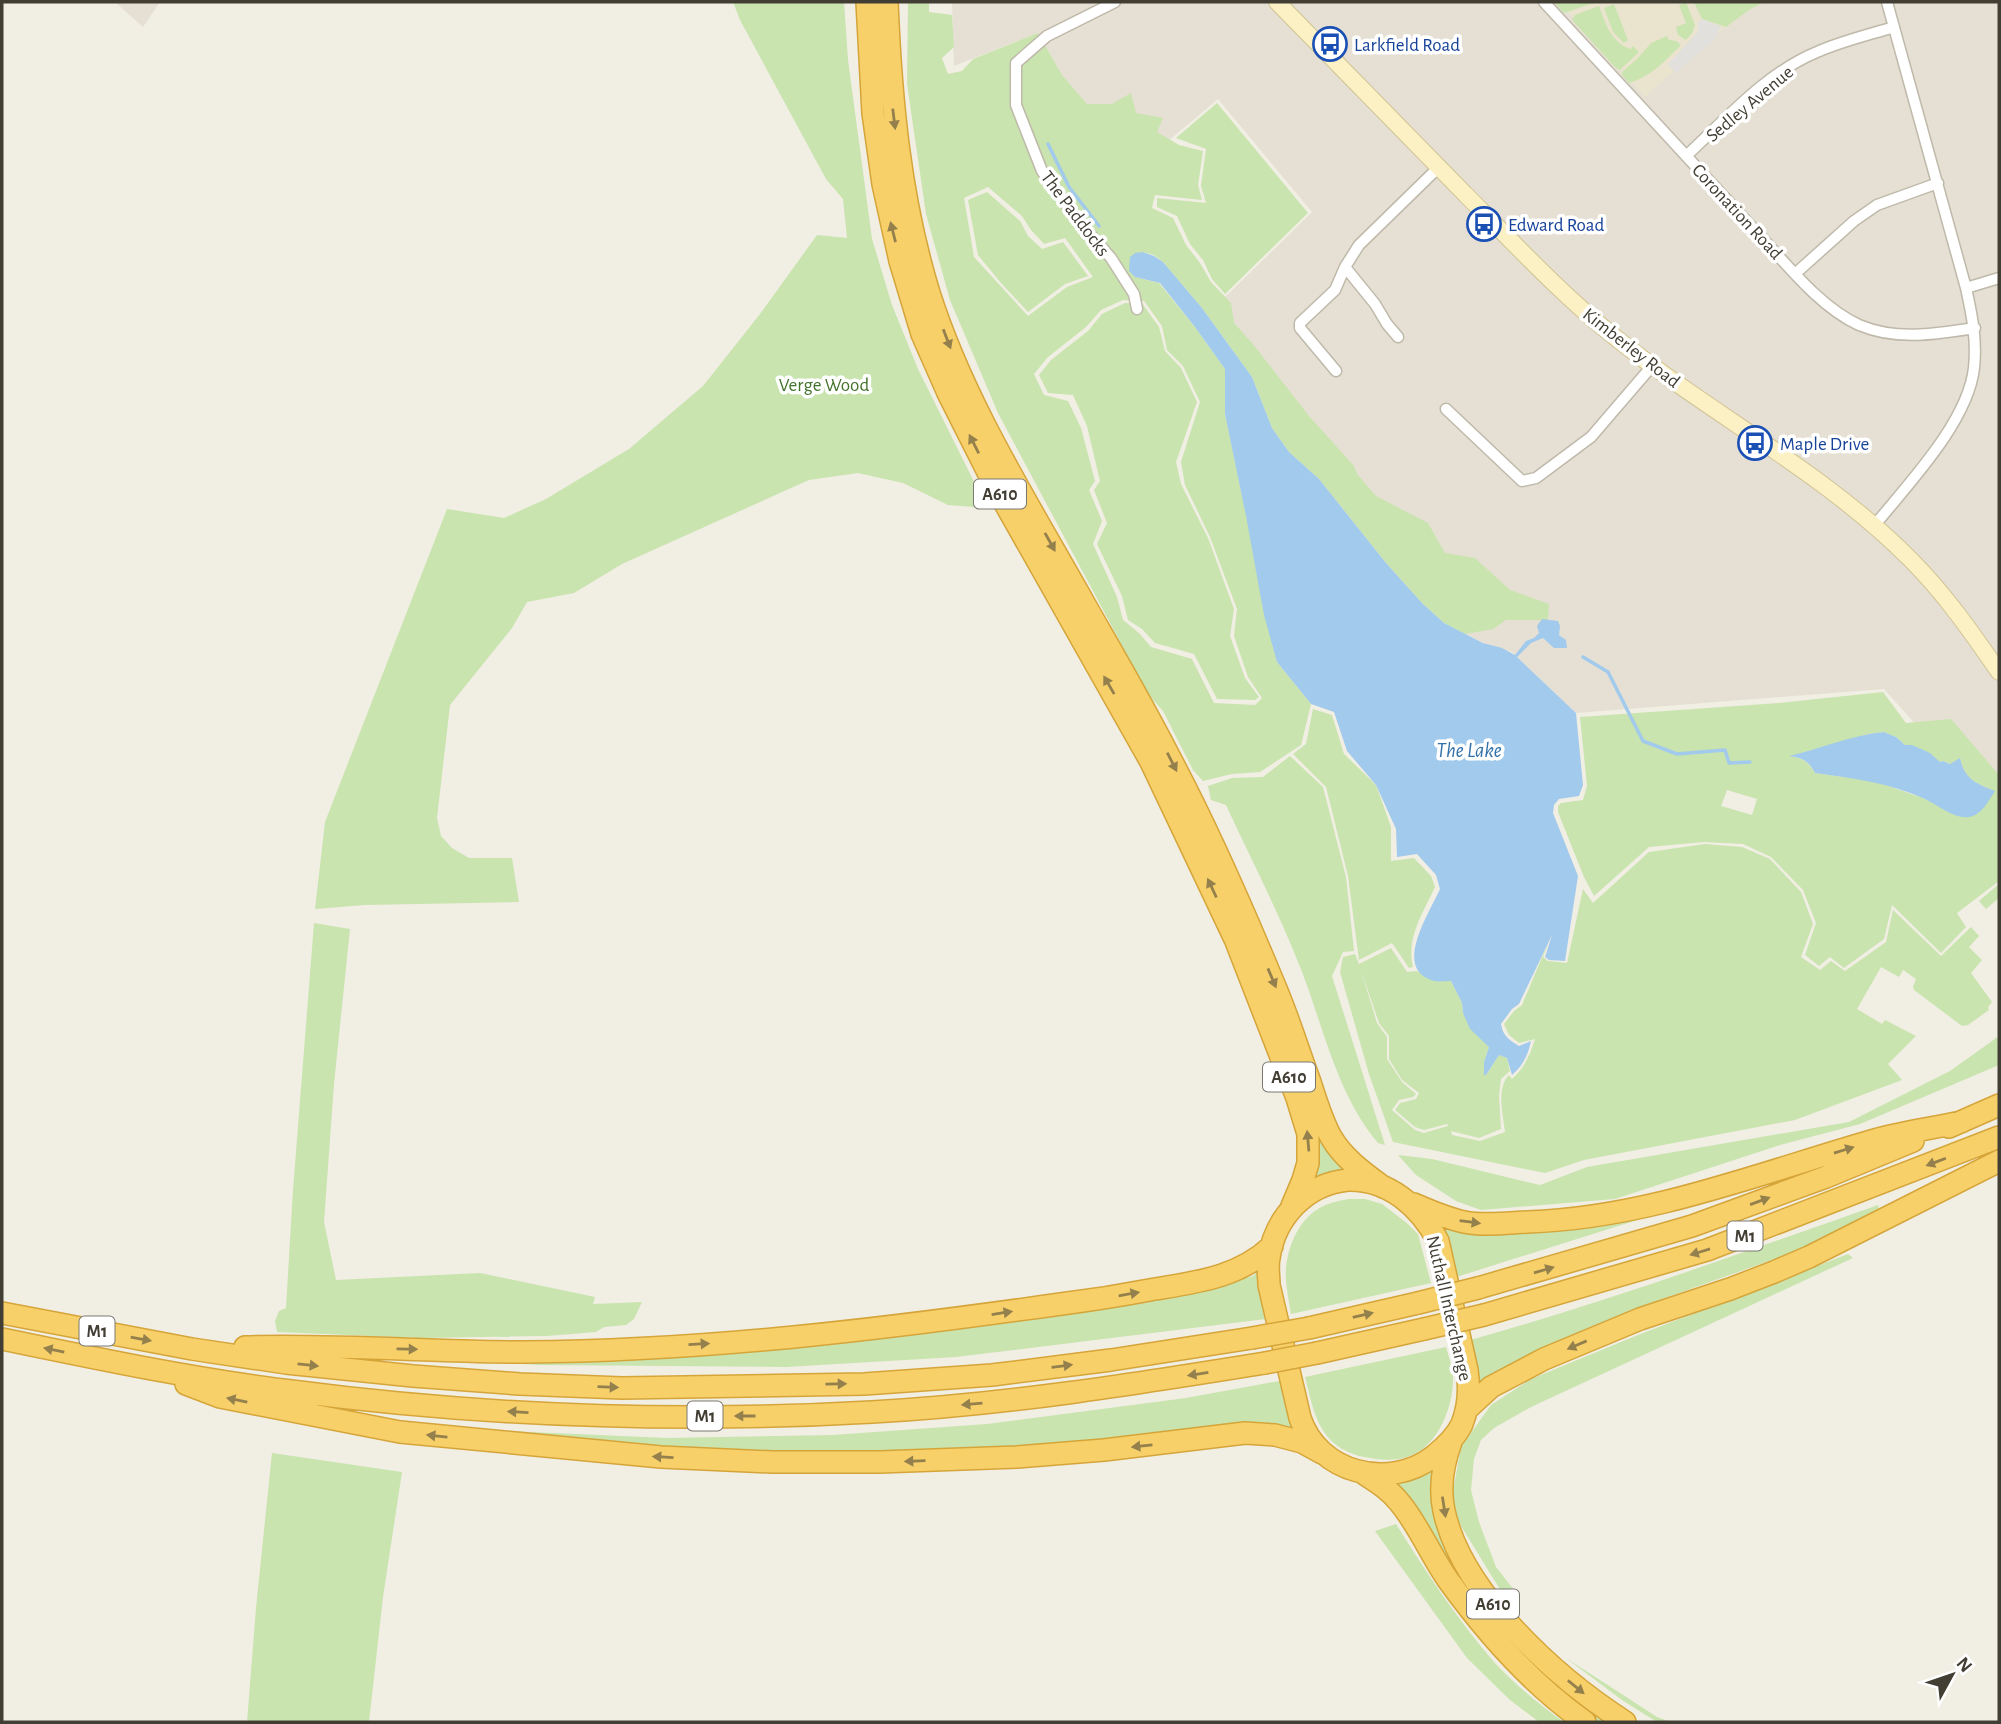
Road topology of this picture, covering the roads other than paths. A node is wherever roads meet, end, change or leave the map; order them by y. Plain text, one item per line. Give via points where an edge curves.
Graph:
1 (867, 2) edge
2 (887, 2) edge
3 (895, 2) edge
4 (1115, 2) edge
5 (1277, 2) edge
6 (1545, 2) edge
7 (1887, 2) edge
8 (1894, 27) junction
9 (890, 68) junction
10 (1686, 156) junction
11 (1438, 167) junction
12 (1938, 184) junction
13 (1345, 267) junction
14 (1796, 273) junction
15 (1999, 278) edge
16 (1966, 288) junction
17 (1137, 309) dead end
18 (1975, 328) junction
19 (1398, 337) dead end
20 (1652, 366) junction
21 (1336, 371) dead end
22 (1446, 409) dead end
23 (1874, 526) junction
24 (1999, 672) edge
25 (1999, 1105) edge
26 (1961, 1122) junction
27 (1999, 1137) edge
28 (1999, 1161) edge
29 (1383, 1187) junction
30 (1406, 1200) junction
31 (1292, 1206) junction
32 (1272, 1246) junction
33 (2, 1313) edge
34 (2, 1339) edge
35 (192, 1349) junction
36 (145, 1369) junction
37 (1466, 1410) junction
38 (1210, 1438) junction
39 (1451, 1440) junction
40 (1322, 1453) junction
41 (1363, 1473) junction
42 (1427, 1546) junction
43 (1585, 1722) edge
44 (1625, 1722) edge

31 -> 1 highway, A610 via 1308,1163 1308,1134 1235,939 1151,762 994,484 922,334 883,184 873,113
2 - 9 highway, A610
3 - 9 highway
4 - 17 street, The Paddocks via 1047,36 1016,63 1016,105 1042,171 1111,258 1134,294
5 - 11 street, Kimberley Road
6 - 10 street, Coronation Road
7 - 8 street
8 - 10 street, Sedley Avenue via 1815,52 1786,69
8 - 12 street
9 -> 29 highway, A610 via 909,216 930,295 958,367 991,437 1199,815 1279,994 1331,1137 1355,1165
10 - 14 street, Coronation Road
11 - 13 street via 1359,245
11 - 20 street, Kimberley Road via 1570,298
12 - 14 street via 1877,205
12 - 16 street
13 - 19 street
13 - 21 street via 1335,290 1300,323
14 - 18 street, Coronation Road via 1827,305 1877,331 1923,336
15 - 16 street
16 - 18 street
18 - 23 street via 1974,370 1956,420
20 - 22 street via 1591,437 1530,481 1522,481
20 - 23 street, Kimberley Road
23 - 24 street, Kimberley Road via 1938,589
25 - 26 highway, M1
30 -> 26 highway, M1 via 1434,1213 1490,1224 1600,1215 1669,1202 1881,1138
35 -> 26 highway, M1, bridge via 413,1376 622,1388 864,1384 1111,1360 1309,1328 1478,1288 1692,1226
27 -> 36 highway, M1, bridge via 1707,1250 1484,1315 1317,1353 1121,1387 873,1412 574,1415 415,1405
28 -> 37 highway via 1810,1257 1544,1359 1491,1387
29 - 30 highway, Nuthall Interchange
29 - 31 highway, Nuthall Interchange via 1365,1181 1334,1181
30 - 37 highway, Nuthall Interchange via 1424,1217 1438,1241 1467,1370
31 - 32 highway, Nuthall Interchange
35 -> 32 highway, M1 via 562,1351 859,1331 1096,1300 1212,1279 1246,1266
32 - 40 highway, Nuthall Interchange via 1269,1285 1300,1418
33 -> 35 highway, M1
36 -> 34 highway, M1
38 -> 36 highway via 1079,1452 880,1462 661,1457 400,1432 220,1397
37 - 39 highway, Nuthall Interchange
38 - 40 highway via 1275,1434
38 - 42 highway via 1261,1440 1310,1457 1381,1500
39 - 41 highway, Nuthall Interchange via 1428,1461 1405,1471
39 -> 44 highway, A610 via 1443,1468 1443,1508 1453,1540 1474,1577 1541,1656 1577,1689
40 - 41 highway, Nuthall Interchange
41 - 42 highway, A610 via 1399,1501
42 - 43 highway, A610 via 1503,1648 1545,1692

